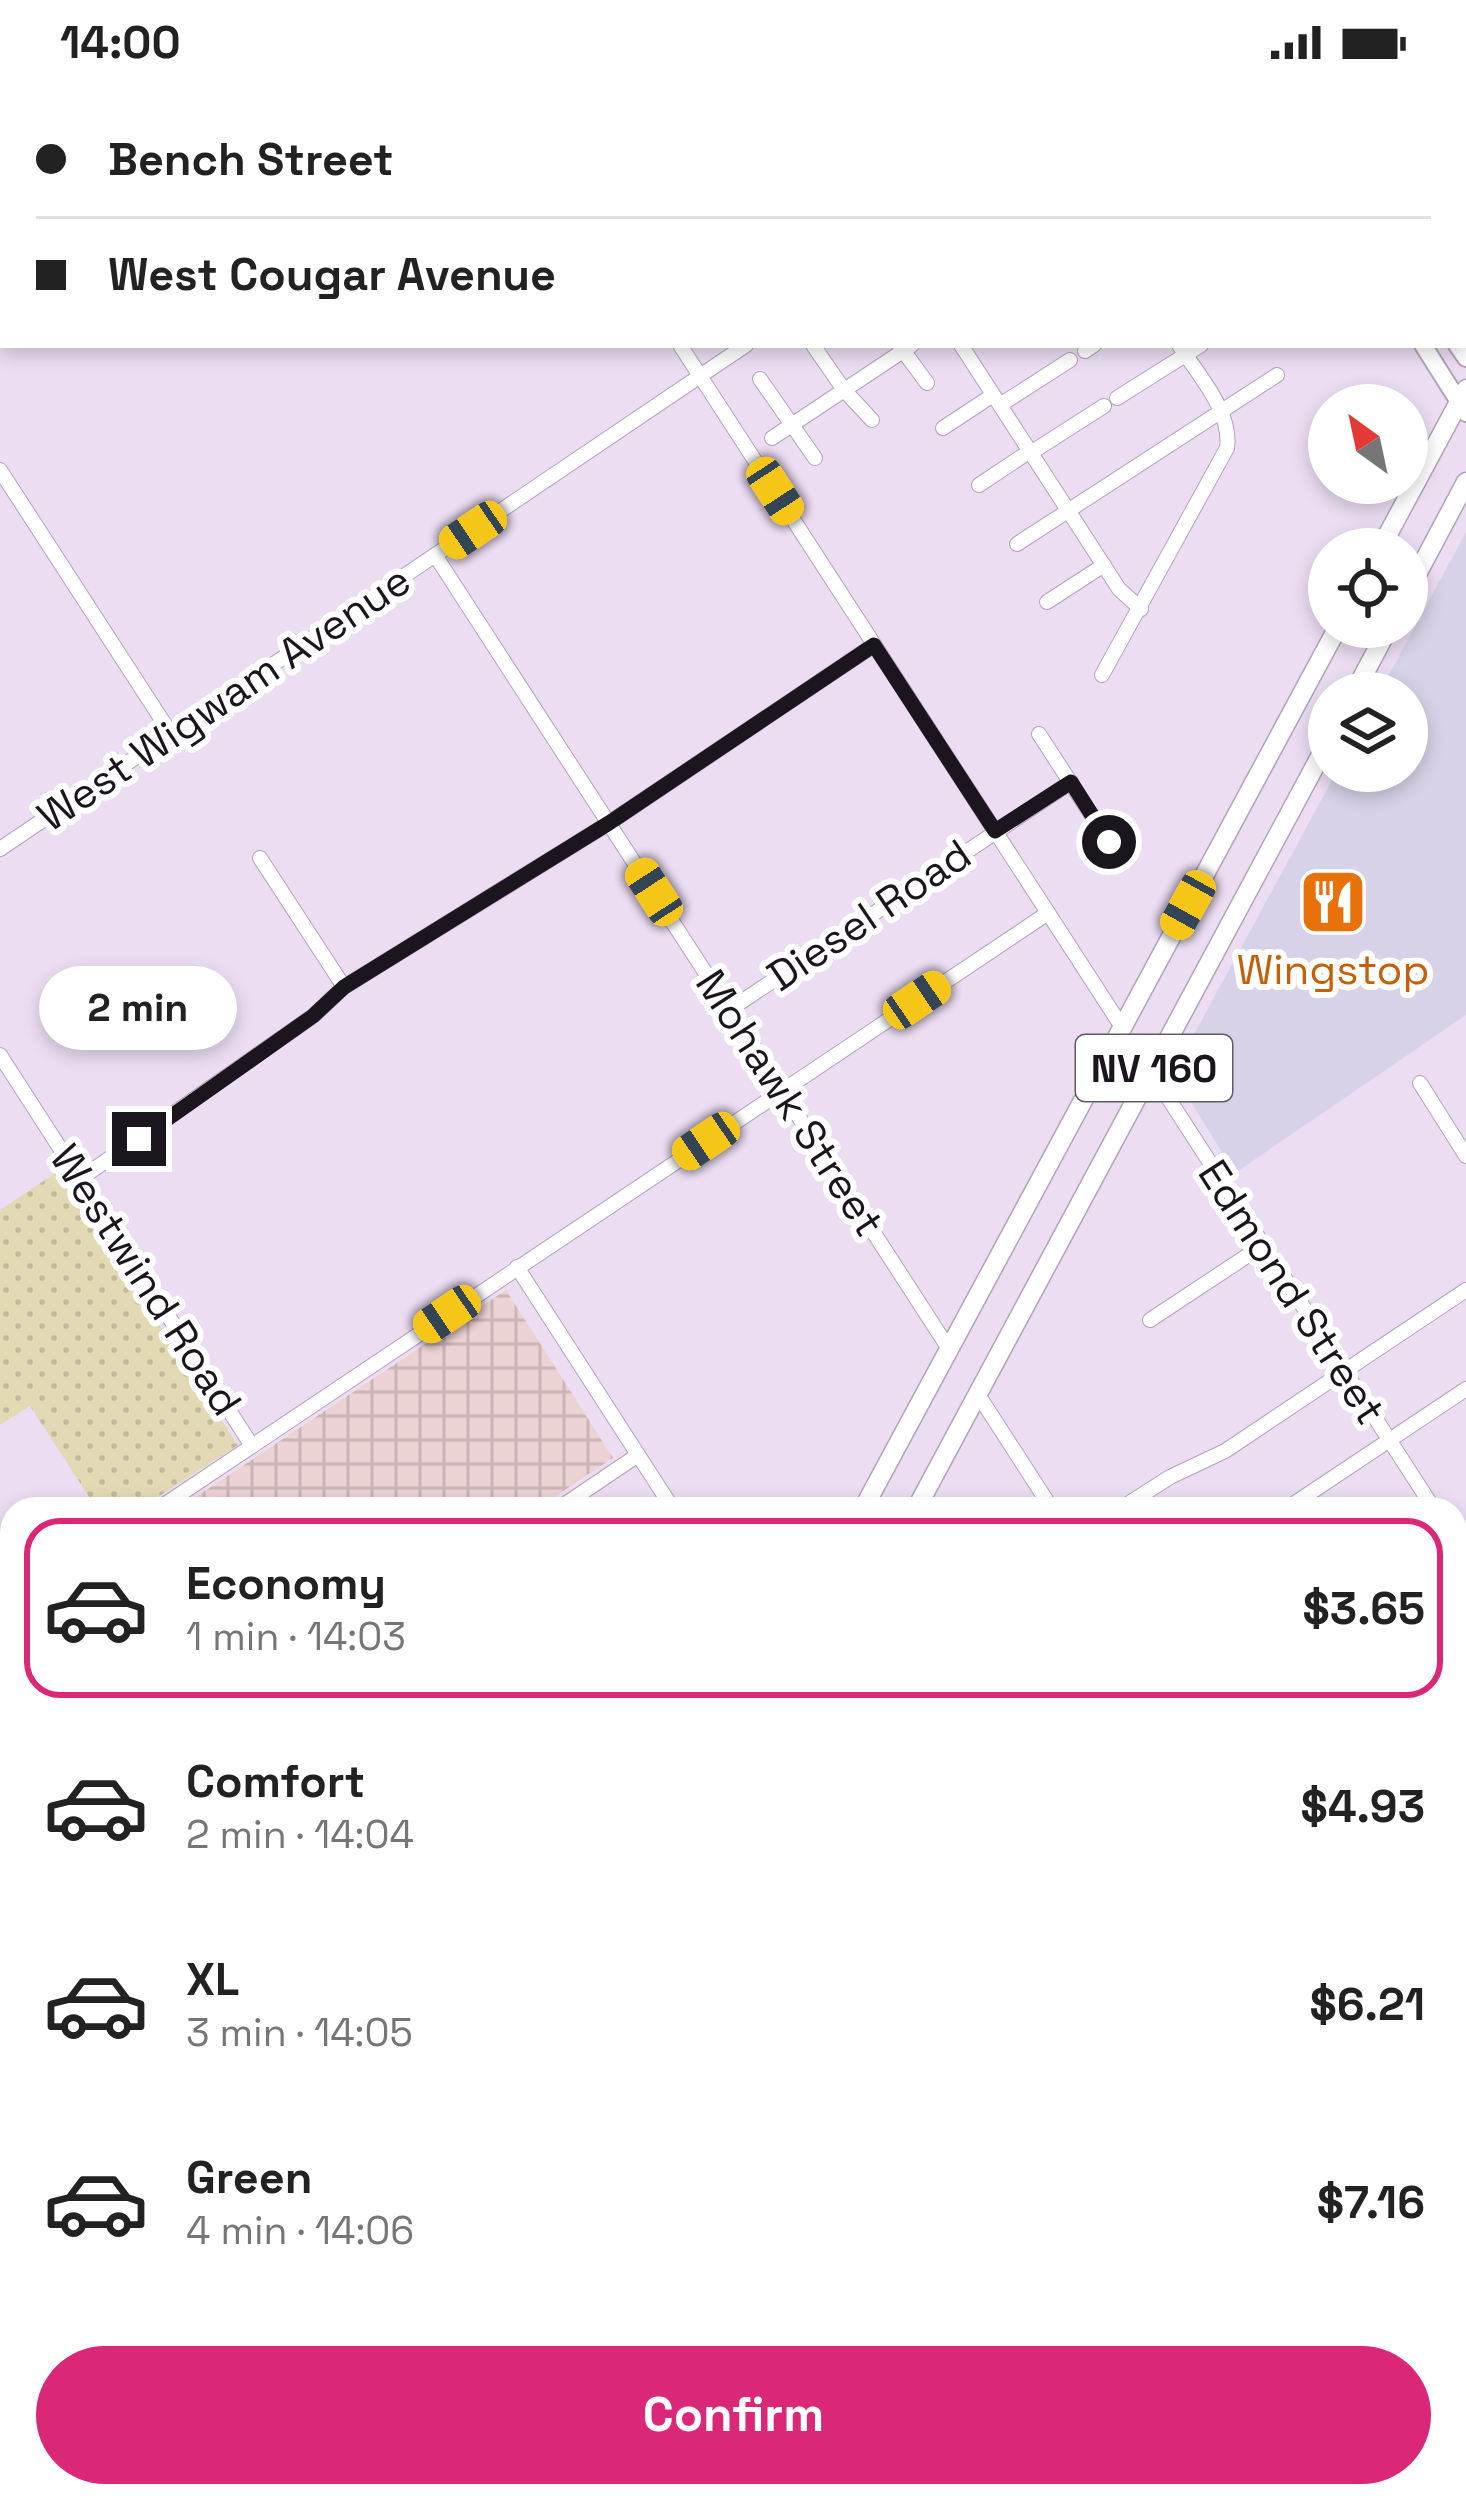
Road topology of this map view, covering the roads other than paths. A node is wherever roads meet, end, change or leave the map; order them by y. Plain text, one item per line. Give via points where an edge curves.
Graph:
1 (682, 348) edge
2 (742, 348) edge
3 (815, 348) edge
4 (904, 348) edge
5 (906, 348) edge
6 (1425, 348) edge
7 (1182, 350) edge
8 (964, 351) edge
9 (1070, 360) dead end
10 (1277, 375) dead end
11 (700, 376) junction
12 (760, 379) dead end
13 (927, 383) dead end
14 (844, 390) junction
15 (997, 400) junction
16 (1464, 401) edge
17 (1222, 412) junction
18 (872, 420) dead end
19 (792, 424) junction
20 (943, 428) dead end
21 (772, 438) dead end
22 (1031, 452) junction
23 (815, 458) dead end
24 (0, 470) edge
25 (1466, 482) edge
26 (979, 485) dead end
27 (1466, 503) edge
28 (1070, 510) junction
29 (1447, 518) junction
30 (1392, 528) edge
31 (1017, 544) dead end
32 (1428, 554) edge
33 (435, 555) junction
34 (1104, 565) junction
35 (1047, 602) dead end
36 (1141, 609) junction
37 (874, 645) junction
38 (1327, 648) edge
39 (1102, 675) dead end
40 (171, 734) junction
41 (1040, 734) dead end
42 (1308, 780) edge
43 (1071, 782) junction
44 (609, 823) junction
45 (995, 831) junction
46 (1109, 842) dead end
47 (0, 849) edge
48 (260, 858) dead end
49 (1048, 913) junction
50 (344, 987) junction
51 (729, 1010) junction
52 (1122, 1027) junction
53 (0, 1055) edge
54 (1152, 1073) junction
55 (1420, 1083) dead end
56 (783, 1090) junction
57 (1466, 1156) edge
58 (80, 1179) junction
59 (1262, 1246) junction
60 (517, 1268) junction
61 (1466, 1290) edge
62 (1150, 1320) dead end
63 (949, 1348) junction
64 (1344, 1371) junction
65 (1466, 1389) edge
66 (979, 1396) junction
67 (1389, 1441) junction
68 (252, 1446) junction
69 (638, 1455) junction
70 (879, 1479) junction
71 (176, 1497) edge
72 (576, 1497) edge
73 (665, 1497) edge
74 (869, 1497) edge
75 (880, 1497) edge
76 (923, 1497) edge
77 (1044, 1497) edge
78 (1139, 1497) edge
79 (1304, 1497) edge
80 (1426, 1497) edge

1 - 11 street
2 - 11 street, West Wigwam Avenue
3 - 14 street
4 - 14 street
5 - 13 street
6 - 16 main road
7 - 17 street
7 - 22 street
8 - 15 street
9 - 15 street
10 - 17 street
11 - 33 street, West Wigwam Avenue
11 - 37 street
12 - 19 street
14 - 18 street
14 - 19 street
15 - 20 street
15 - 22 street
16 - 30 highway
17 - 28 street
17 - 36 street via 1227,448
19 - 21 street
19 - 23 street
22 - 26 street
22 - 28 street
24 - 40 street
25 - 29 highway
27 - 29 highway
28 - 31 street
28 - 34 street
29 - 32 highway
33 - 40 street, West Wigwam Avenue
33 - 44 street, Mohawk Street
34 - 35 street
34 - 36 street
36 - 39 street
37 - 44 street
37 - 45 street
38 - 52 highway, NV 160
40 - 47 street, West Wigwam Avenue
41 - 43 street
42 - 54 highway, NV 160
43 - 45 street, Diesel Road
43 - 46 street
44 - 50 street
44 - 51 street, Mohawk Street
45 - 49 street
45 - 51 street, Diesel Road
48 - 50 street
49 - 52 street
49 - 56 street
50 - 58 street
51 - 56 street, Mohawk Street
52 - 63 highway, NV 160
53 - 58 street, Westwind Road
54 - 59 street, Edmond Street
54 - 66 highway, NV 160
55 - 57 street
56 - 60 street
56 - 63 street, Mohawk Street
58 - 68 street, Westwind Road
59 - 62 street
59 - 64 street, Edmond Street
60 - 68 street
60 - 69 street
61 - 64 street
63 - 70 highway, NV 160
64 - 67 street, Edmond Street
64 - 78 street
65 - 67 street
66 - 76 highway, NV 160
66 - 77 street
67 - 79 street
67 - 80 street, Edmond Street
68 - 71 street
69 - 72 street
69 - 73 street
70 - 74 highway, NV 160
70 - 75 highway

